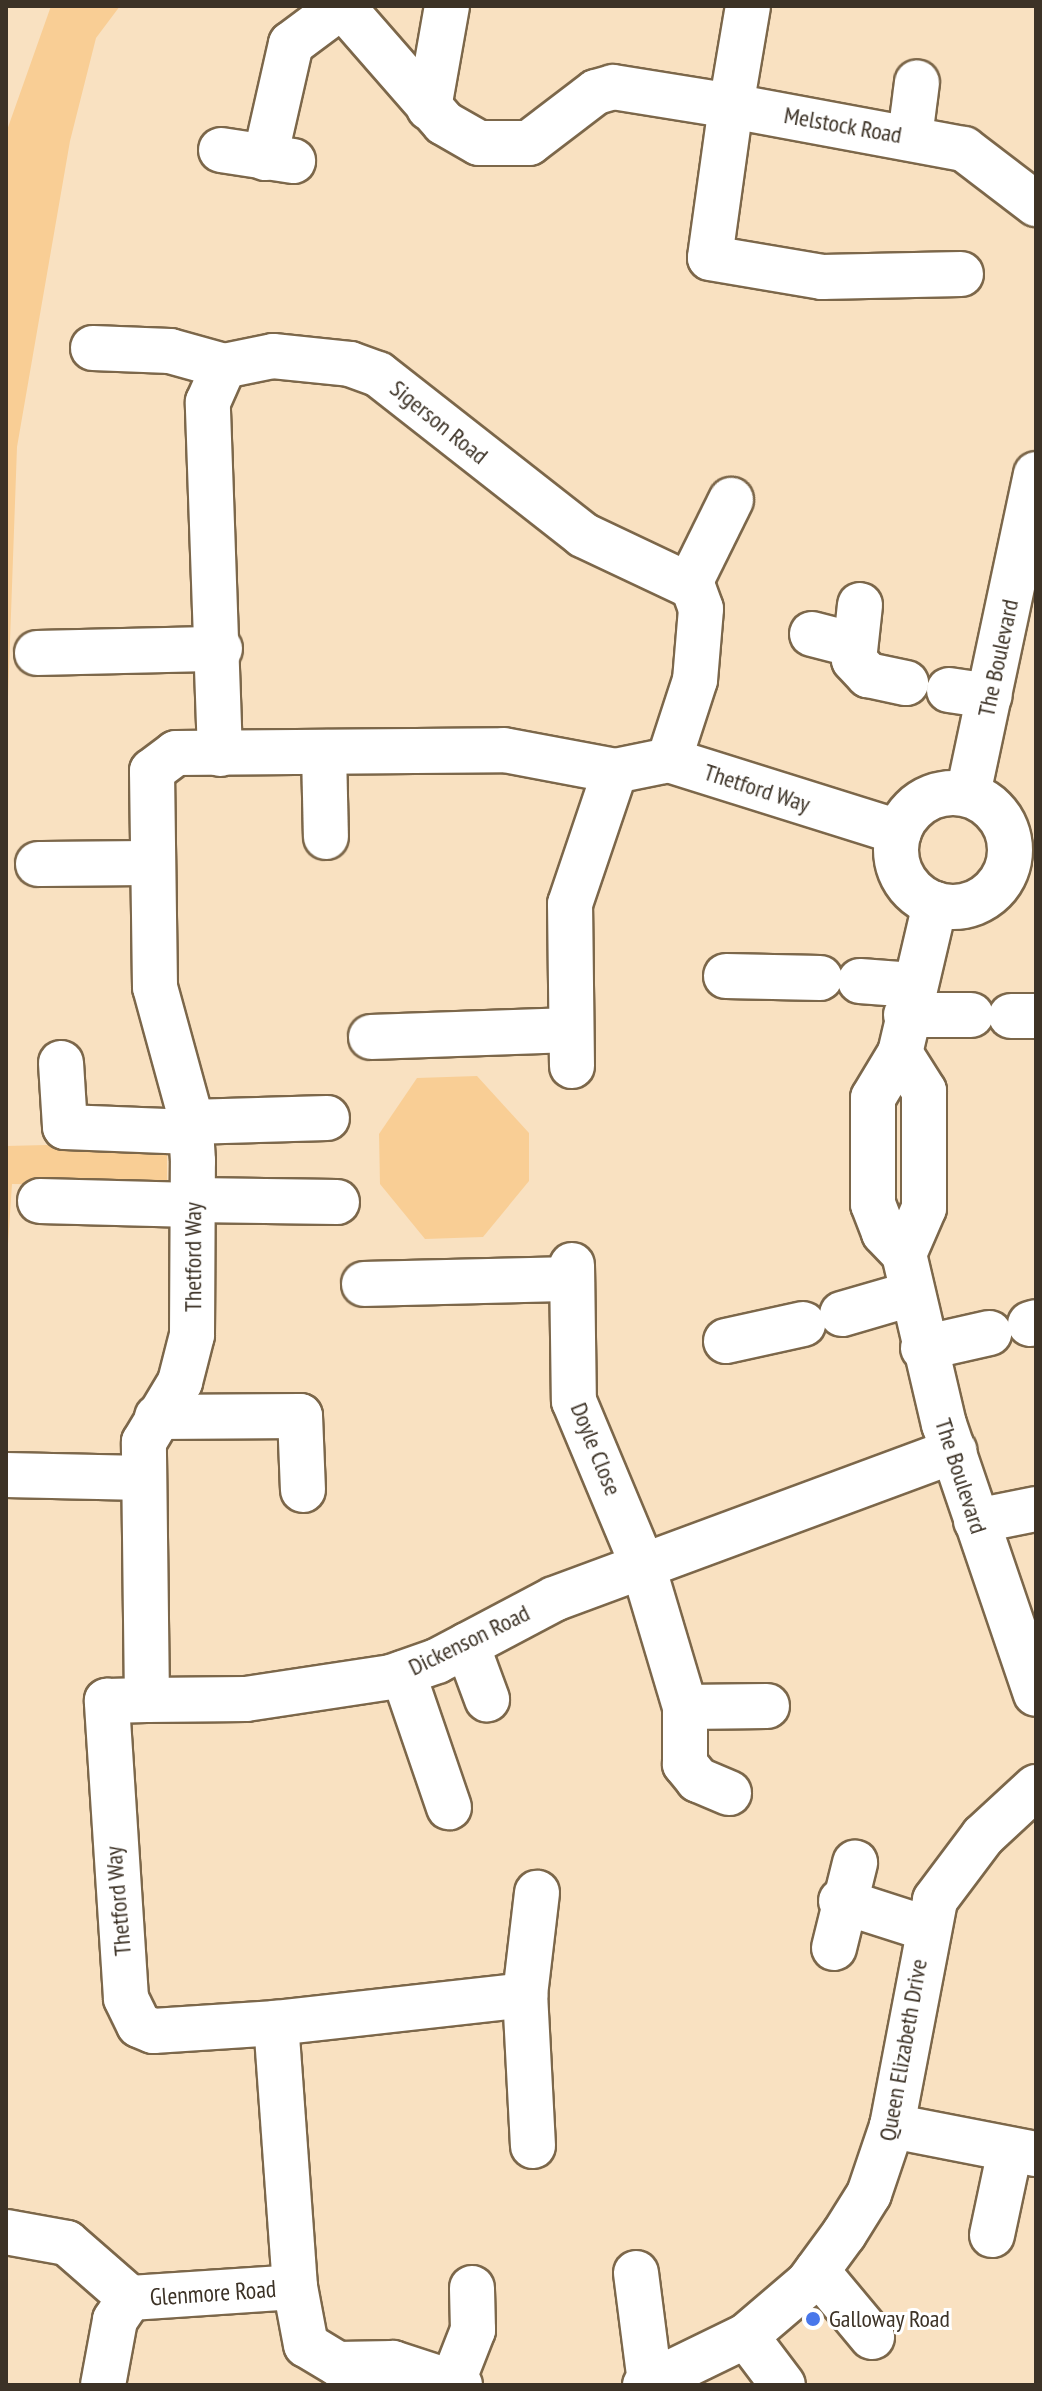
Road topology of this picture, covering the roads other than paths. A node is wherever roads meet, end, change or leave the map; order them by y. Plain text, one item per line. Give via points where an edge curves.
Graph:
1 (342, 6) edge
2 (447, 6) edge
3 (748, 6) edge
4 (917, 82) dead end
5 (731, 106) junction
6 (429, 108) junction
7 (910, 137) junction
8 (221, 150) dead end
9 (1036, 204) edge
10 (961, 274) dead end
11 (93, 348) dead end
12 (224, 366) junction
13 (1036, 474) edge
14 (731, 500) dead end
15 (689, 585) junction
16 (841, 628) dead end
17 (220, 649) junction
18 (37, 653) dead end
19 (906, 683) dead end
20 (324, 752) junction
21 (220, 754) junction
22 (669, 760) junction
23 (615, 771) junction
24 (968, 794) junction
25 (899, 832) junction
26 (326, 837) dead end
27 (150, 863) junction
28 (38, 864) dead end
29 (1022, 870) edge
30 (935, 904) junction
31 (726, 976) dead end
32 (1006, 1016) edge
33 (906, 1018) junction
34 (371, 1037) dead end
35 (61, 1063) dead end
36 (327, 1118) dead end
37 (191, 1127) junction
38 (40, 1201) dead end
39 (193, 1202) junction
40 (337, 1202) dead end
41 (907, 1274) junction
42 (364, 1284) dead end
43 (1018, 1326) edge
44 (726, 1341) dead end
45 (923, 1348) junction
46 (157, 1417) junction
47 (954, 1451) junction
48 (6, 1475) edge
49 (144, 1478) junction
50 (303, 1490) dead end
51 (1036, 1509) edge
52 (976, 1521) junction
53 (643, 1566) junction
54 (467, 1645) junction
55 (403, 1673) junction
56 (1036, 1694) edge
57 (487, 1699) dead end
58 (147, 1700) junction
59 (767, 1706) dead end
60 (685, 1707) junction
61 (1036, 1787) edge
62 (729, 1793) dead end
63 (449, 1807) dead end
64 (537, 1893) dead end
65 (925, 1928) junction
66 (834, 1948) dead end
67 (525, 1995) junction
68 (276, 2023) junction
69 (892, 2126) junction
70 (533, 2146) dead end
71 (1023, 2152) edge
72 (6, 2232) edge
73 (992, 2235) dead end
74 (817, 2271) junction
75 (636, 2273) dead end
76 (295, 2287) junction
77 (472, 2288) dead end
78 (130, 2298) junction
79 (746, 2336) junction
80 (872, 2337) dead end
81 (327, 2373) edge
82 (456, 2383) edge
83 (647, 2384) edge
84 (103, 2385) edge
85 (783, 2385) edge

1 - 6 street, Melstock Road
1 - 8 street via 291,44 280,160
2 - 6 street
3 - 5 street
4 - 7 street
5 - 6 street, Melstock Road via 604,88 529,143 511,147 466,138
5 - 7 street, Melstock Road
5 - 10 street via 710,258 822,277
7 - 9 street, Melstock Road via 983,156
11 - 12 street via 170,351
12 - 15 street, Sigerson Road via 273,356 350,364 378,374 583,535
12 - 17 street via 208,402
13 - 24 street, The Boulevard via 969,693
14 - 15 street
15 - 22 street via 701,609 695,680
16 - 19 street via 868,675
17 - 18 street
17 - 21 street
20 - 21 street, Thetford Way
20 - 23 street, Thetford Way via 504,750
20 - 26 street
21 - 27 street, Thetford Way via 176,753 152,771
22 - 23 street, Thetford Way
22 - 25 street, Thetford Way
23 - 34 street via 570,904 571,1048
24 - 25 street via 921,802
24 - 29 street via 1003,821
25 - 30 street via 901,875
27 - 28 street
27 - 37 street, Thetford Way via 155,987
29 - 30 street via 980,900
30 - 33 street, The Boulevard
31 - 33 street via 840,980
32 - 33 street
33 - 41 street, The Boulevard via 876,1088 870,1141 877,1221
35 - 37 street via 65,1127
36 - 37 street
37 - 39 street, Thetford Way
38 - 39 street
39 - 40 street
39 - 46 street, Thetford Way via 190,1359
41 - 44 street via 823,1319
41 - 45 street, The Boulevard
42 - 53 street, Doyle Close via 572,1272 574,1401
43 - 45 street
45 - 47 street, The Boulevard
46 - 49 street, Thetford Way via 144,1442
46 - 50 street via 300,1416
47 - 52 street, The Boulevard
47 - 53 street, Dickenson Road
48 - 49 street
49 - 58 street, Thetford Way
51 - 52 street
52 - 56 street, The Boulevard
53 - 54 street, Dickenson Road via 554,1599
53 - 60 street
54 - 55 street, Dickenson Road
54 - 57 street
55 - 58 street, Dickenson Road via 334,1690
55 - 63 street
58 - 68 street, Thetford Way via 107,1701 114,1865 130,2013 153,2031
59 - 60 street
60 - 62 street via 685,1764 698,1780
61 - 65 street, Queen Elizabeth Drive via 951,1873
64 - 67 street
65 - 66 street via 848,1882
65 - 69 street, Queen Elizabeth Drive
67 - 68 street, Thetford Way
67 - 70 street
68 - 76 street
69 - 71 street
69 - 74 street, Queen Elizabeth Drive via 869,2194
71 - 73 street
72 - 78 street, Glenmore Road via 67,2243
74 - 79 street, Queen Elizabeth Drive
74 - 80 street
75 - 83 street
76 - 78 street, Glenmore Road
76 - 81 street via 306,2345
77 - 82 street via 473,2330
78 - 84 street, Glenmore Road via 115,2320
79 - 83 street, Queen Elizabeth Drive
79 - 85 street
81 - 82 street via 393,2363

